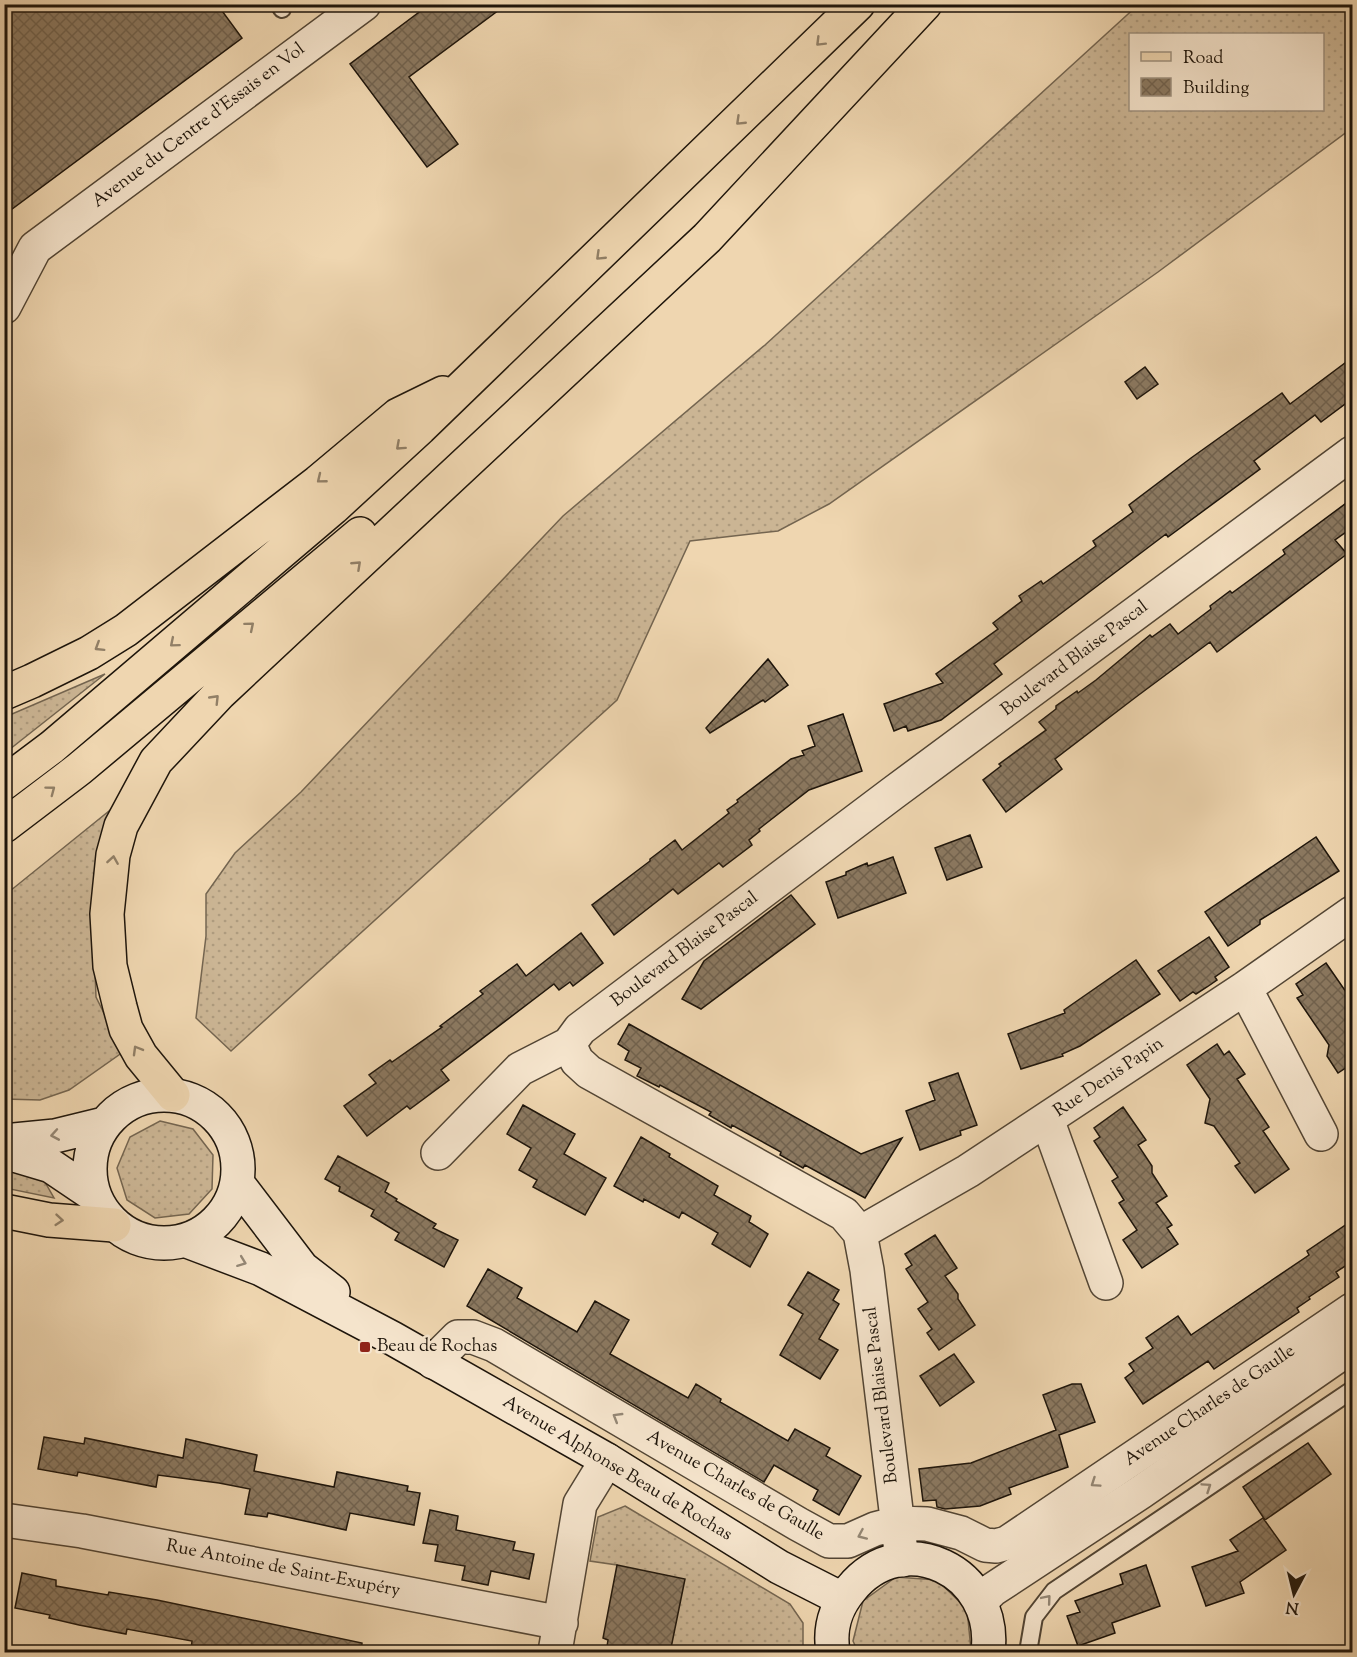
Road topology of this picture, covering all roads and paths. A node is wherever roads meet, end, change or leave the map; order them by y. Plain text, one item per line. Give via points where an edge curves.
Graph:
1 (364, 4) edge
2 (858, 4) edge
3 (913, 4) edge
4 (925, 4) edge
5 (35, 248) junction
6 (4, 271) edge
7 (4, 307) edge
8 (474, 378) junction
9 (1353, 453) edge
10 (4, 693) edge
11 (4, 783) edge
12 (4, 826) edge
13 (1353, 913) edge
14 (1245, 988) junction
15 (569, 1044) junction
16 (173, 1095) junction
17 (1047, 1119) junction
18 (104, 1124) junction
19 (1321, 1134) dead end
20 (4, 1142) edge
21 (4, 1152) edge
22 (438, 1153) dead end
23 (238, 1184) junction
24 (94, 1195) junction
25 (4, 1211) edge
26 (114, 1225) junction
27 (861, 1233) junction
28 (187, 1241) junction
29 (1106, 1283) dead end
30 (1353, 1310) edge
31 (392, 1338) junction
32 (1353, 1346) edge
33 (433, 1362) junction
34 (1353, 1390) edge
35 (607, 1460) junction
36 (4, 1520) edge
37 (898, 1523) junction
38 (902, 1560) junction
39 (842, 1599) junction
40 (981, 1600) junction
41 (558, 1638) edge
42 (833, 1653) edge
43 (988, 1653) edge
44 (1028, 1653) edge

1 - 5 street, Avenue du Centre d'Essais en Vol
2 -> 8 main road
12 -> 3 main road via 88,762 369,527
16 -> 4 main road via 148,1067 126,1029 110,966 107,914 113,855 121,826 156,761 220,693 707,238
5 - 6 lane
5 - 7 street
8 -> 10 main road via 398,415 126,630 89,653
8 -> 11 main road via 333,508
9 - 15 street, Boulevard Blaise Pascal via 580,1029
13 - 14 street, Rue Denis Papin
14 - 17 street, Rue Denis Papin
14 - 19 street
15 - 22 street via 520,1069
15 - 27 street via 577,1061 589,1072 844,1214
16 - 18 street via 135,1101
16 - 23 street via 203,1105 231,1135 238,1159
17 - 27 street, Rue Denis Papin via 968,1171
17 - 29 street
18 -> 20 street via 55,1136
18 - 24 street via 93,1146 89,1171
21 - 24 street via 51,1166
23 - 28 street via 228,1209 210,1228
23 - 31 street, Avenue Alphonse Beau de Rochas via 302,1268
24 - 26 street
25 -> 26 main road via 49,1220
26 - 28 street via 148,1243
27 - 37 street, Boulevard Blaise Pascal
28 -> 31 street, Avenue Alphonse Beau de Rochas via 261,1269
30 -> 37 street, Avenue Charles de Gaulle via 1007,1543 985,1545 961,1533 927,1524
31 - 33 street, Avenue Alphonse Beau de Rochas
32 - 40 street, Avenue Charles de Gaulle
33 - 35 street, Avenue Alphonse Beau de Rochas
37 -> 33 street, Avenue Charles de Gaulle via 848,1540 829,1540 494,1344 458,1337
44 -> 34 lane via 1034,1617 1054,1592
35 - 39 street, Avenue Alphonse Beau de Rochas via 779,1567
35 - 41 street via 580,1504
36 - 41 street, Rue Antoine de Saint-Exupéry via 94,1533
37 - 38 street, Boulevard Blaise Pascal
38 - 39 street via 877,1566 862,1575
38 - 40 street via 921,1559 940,1565 967,1583
39 - 42 street via 833,1620
40 - 43 street via 990,1637

